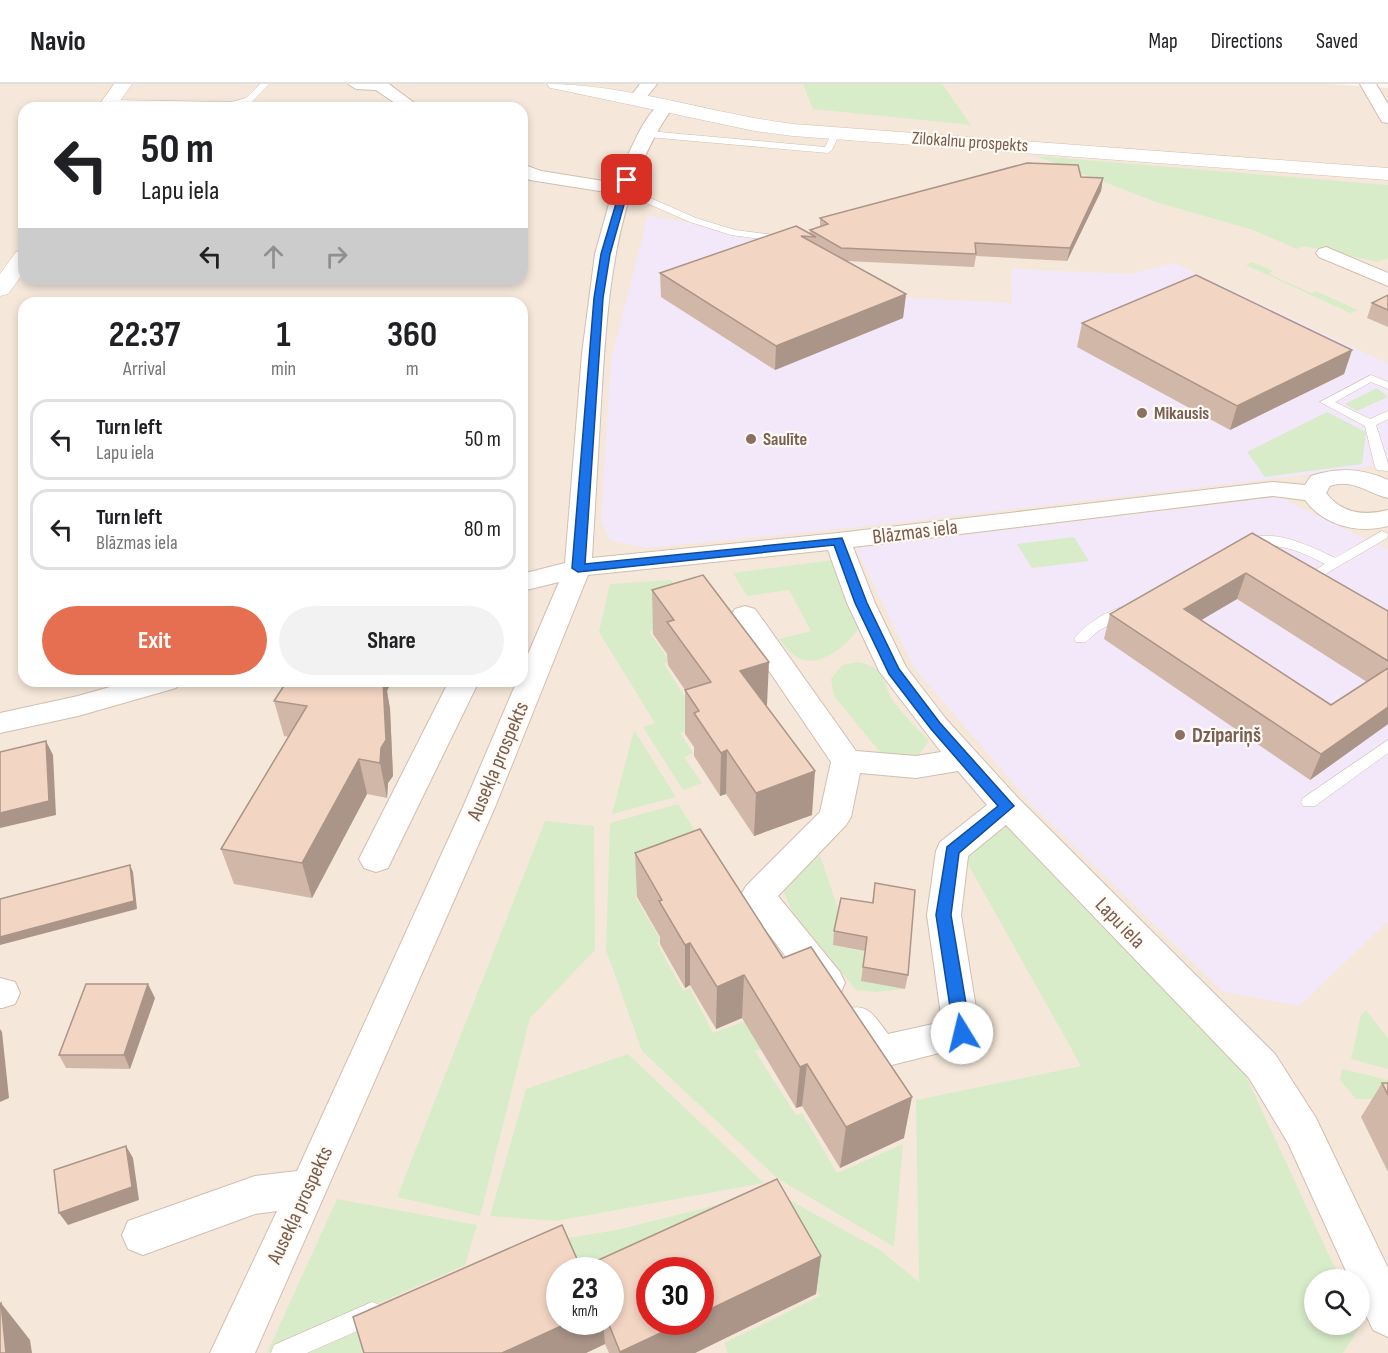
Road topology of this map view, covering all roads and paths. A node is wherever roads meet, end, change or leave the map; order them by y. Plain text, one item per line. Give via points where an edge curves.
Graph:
1 (123, 84) edge
2 (264, 84) edge
3 (356, 84) edge
4 (556, 84) edge
5 (649, 84) edge
6 (1368, 84) edge
7 (635, 101) junction
8 (110, 102) edge
9 (240, 102) edge
10 (404, 102) edge
11 (665, 107) junction
12 (1388, 118) edge
13 (836, 133) junction
14 (648, 134) junction
15 (1388, 174) edge
16 (528, 175) edge
17 (622, 189) junction
18 (795, 241) edge
19 (1326, 253) dead end
20 (18, 265) edge
21 (1388, 280) edge
22 (0, 289) edge
23 (1388, 386) edge
24 (1388, 414) edge
25 (1370, 424) junction
26 (1382, 477) edge
27 (1313, 493) junction
28 (1382, 528) edge
29 (838, 541) junction
30 (1249, 554) edge
31 (1336, 564) junction
32 (578, 568) junction
33 (528, 581) edge
34 (1300, 584) edge
35 (1134, 606) edge
36 (745, 615) dead end
37 (1082, 639) dead end
38 (145, 687) edge
39 (461, 687) edge
40 (0, 723) edge
41 (1388, 745) edge
42 (965, 759) junction
43 (848, 761) junction
44 (1309, 802) dead end
45 (1007, 806) junction
46 (376, 859) dead end
47 (309, 1188) junction
48 (143, 1235) dead end
49 (386, 1306) edge
50 (1388, 1315) edge
51 (232, 1353) edge
52 (282, 1353) edge

1 - 8 main road
2 - 9 lane via 249,100
3 - 10 street via 380,85
4 - 7 main road, Zilokalnu prospekts
5 - 7 street
6 - 12 street
7 - 11 main road, Zilokalnu prospekts
11 - 13 main road, Zilokalnu prospekts via 755,125
11 - 14 street, Ausekļa prospekts
13 - 14 lane via 828,150
13 - 15 main road, Zilokalnu prospekts
14 - 17 street, Ausekļa prospekts
16 - 17 street
17 - 18 lane via 734,233
17 - 32 street, Ausekļa prospekts via 598,298
19 - 21 street
20 - 22 main road
23 - 25 lane via 1371,378 1326,402
24 - 25 lane
25 - 26 lane
26 - 27 street via 1329,477 1320,481
27 - 28 street via 1329,511
27 - 29 street, Blāzmas iela via 1273,489
28 - 31 lane
29 - 32 street, Blāzmas iela
29 - 42 street, Lapu iela via 893,671
30 - 31 lane via 1239,548 1255,540 1298,544
31 - 34 lane
32 - 33 street, Blāzmas iela
32 - 47 street, Ausekļa prospekts via 478,807
35 - 37 lane via 1093,628
36 - 43 street
38 - 40 street
39 - 46 street
41 - 44 lane
42 - 43 street via 916,767
42 - 45 street, Lapu iela
43 - 45 street via 835,817 758,895 880,1052 962,1033 944,915 952,851
45 - 50 street, Lapu iela via 1262,1066 1302,1131
47 - 48 street via 255,1195
47 - 51 street, Ausekļa prospekts
49 - 52 lane

